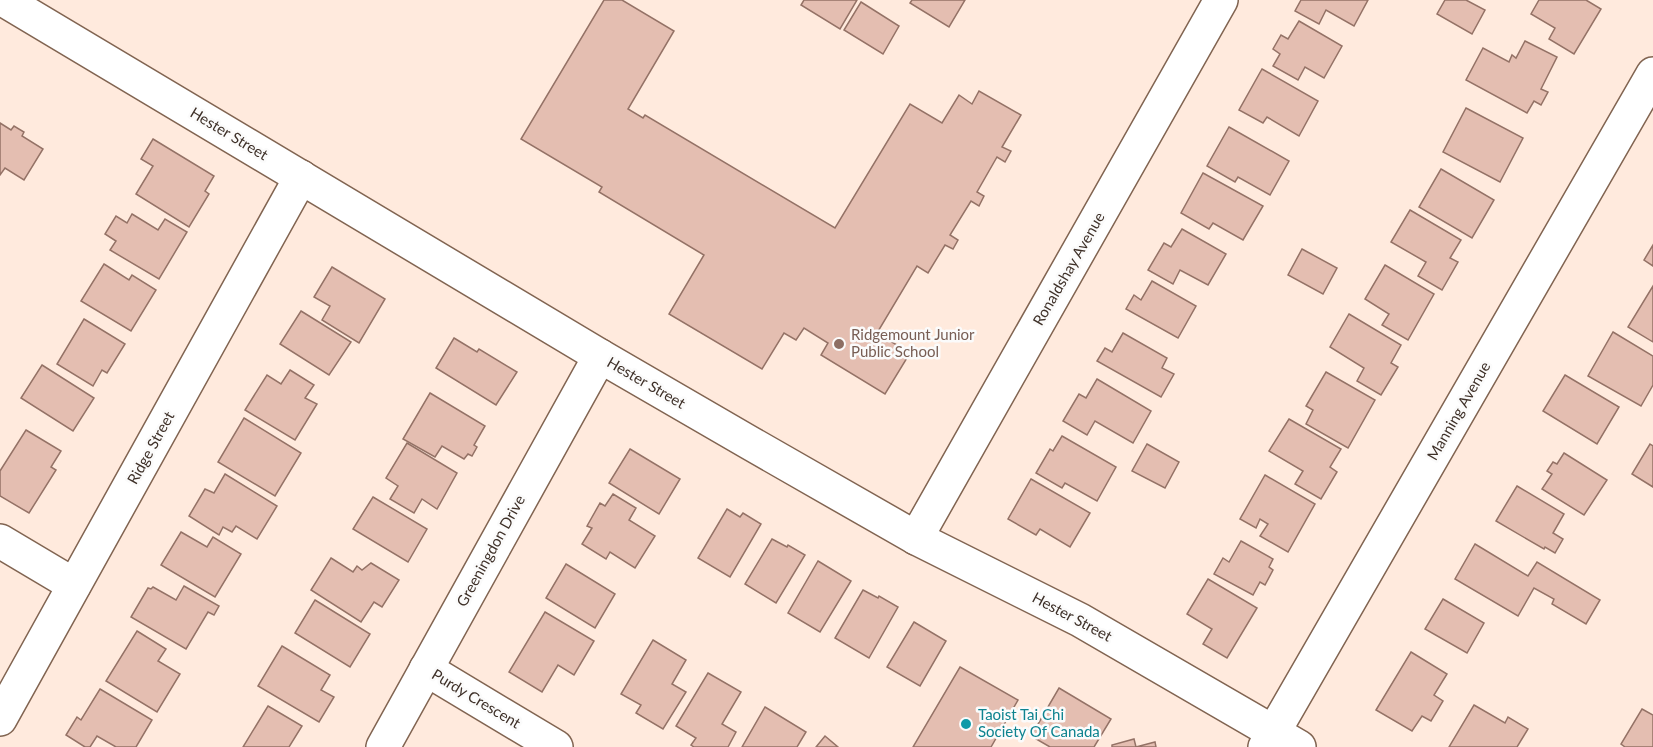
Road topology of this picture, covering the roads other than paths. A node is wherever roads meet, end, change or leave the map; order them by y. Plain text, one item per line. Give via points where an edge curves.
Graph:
1 (4, 0) edge
2 (1221, 0) edge
3 (1653, 74) edge
4 (301, 177) junction
5 (600, 356) junction
6 (916, 538) junction
7 (0, 541) edge
8 (74, 585) junction
9 (426, 669) junction
10 (0, 719) edge
11 (1279, 742) edge
12 (383, 747) edge
13 (556, 747) edge

1 - 4 street, Hester Street
2 - 6 street, Ronaldshay Avenue
3 - 11 street, Manning Avenue
4 - 5 street, Hester Street
4 - 8 street, Ridge Street
5 - 6 street, Hester Street
5 - 9 street, Greeningdon Drive
6 - 11 street, Hester Street via 1080,620
7 - 8 street
8 - 10 street, Ridge Street
9 - 12 street, Greeningdon Drive
9 - 13 street, Purdy Crescent

